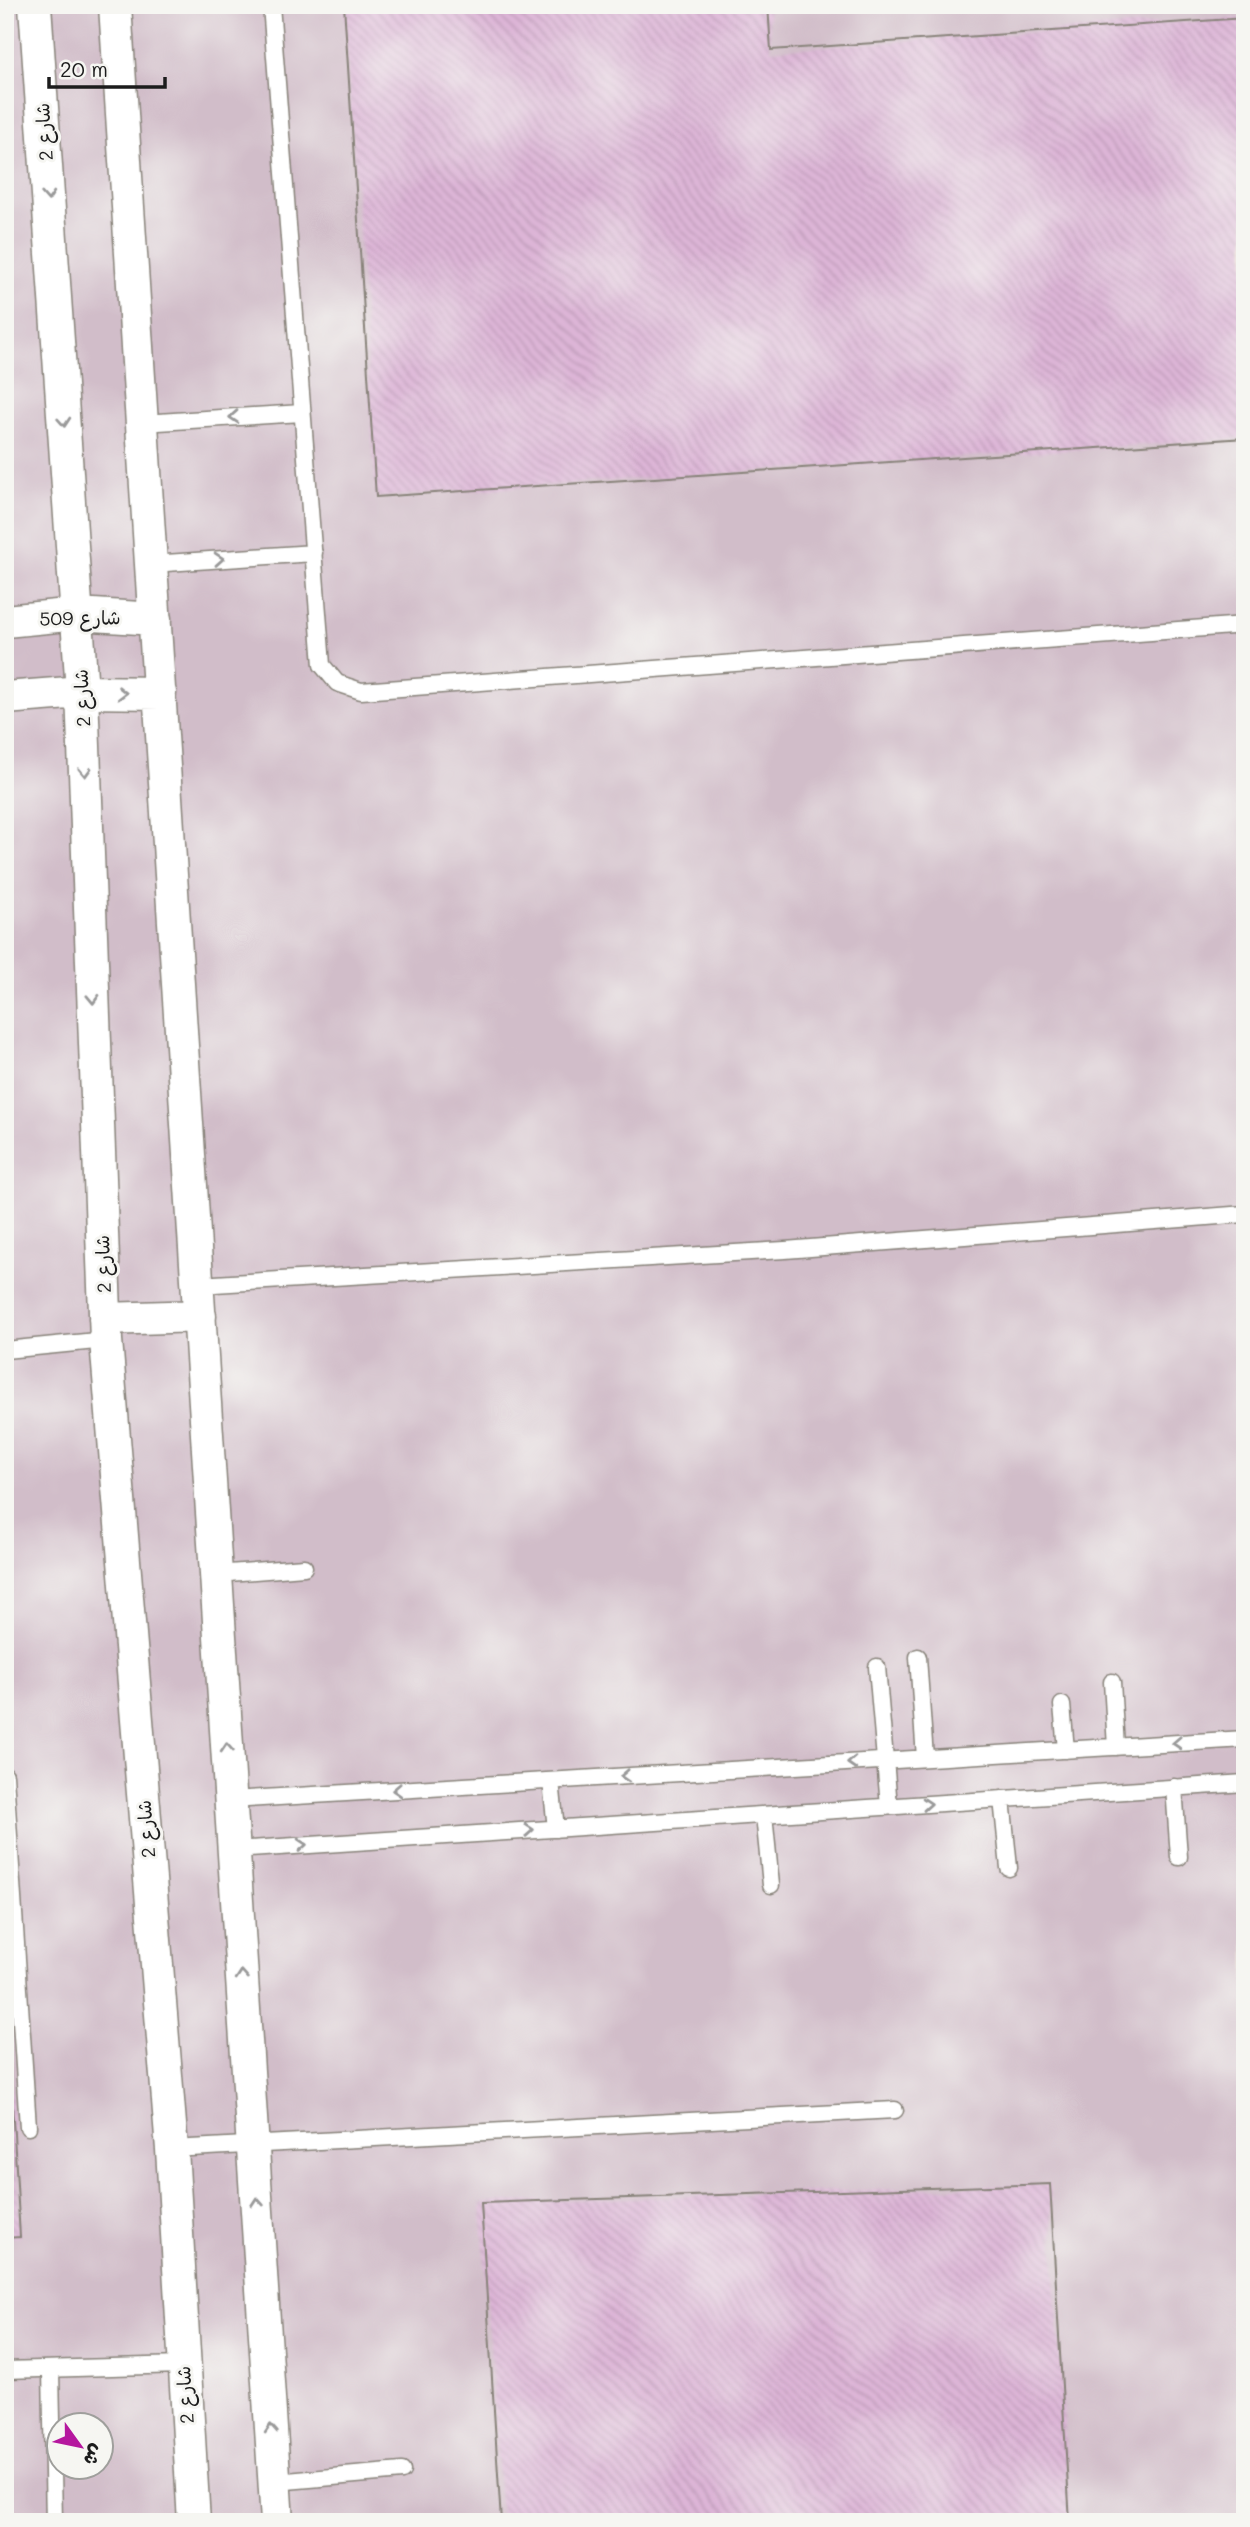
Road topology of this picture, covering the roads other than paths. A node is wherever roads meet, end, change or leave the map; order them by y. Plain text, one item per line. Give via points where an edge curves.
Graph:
1 (34, 5) edge
2 (115, 5) edge
3 (271, 5) edge
4 (302, 413) junction
5 (142, 423) junction
6 (314, 553) junction
7 (151, 564) junction
8 (78, 614) junction
9 (155, 619) junction
10 (5, 621) edge
11 (1245, 625) edge
12 (82, 692) junction
13 (160, 694) junction
14 (5, 698) edge
15 (1245, 1214) edge
16 (198, 1285) junction
17 (200, 1316) junction
18 (106, 1329) junction
19 (5, 1350) edge
20 (304, 1567) dead end
21 (216, 1574) junction
22 (918, 1657) dead end
23 (877, 1667) dead end
24 (1112, 1682) dead end
25 (1062, 1705) dead end
26 (1245, 1740) edge
27 (1116, 1747) junction
28 (1066, 1750) junction
29 (925, 1758) junction
30 (886, 1761) junction
31 (5, 1775) edge
32 (551, 1780) junction
33 (1245, 1783) edge
34 (1174, 1787) junction
35 (1002, 1799) junction
36 (231, 1800) junction
37 (889, 1806) junction
38 (764, 1815) junction
39 (556, 1829) junction
40 (234, 1850) junction
41 (1179, 1857) dead end
42 (1009, 1868) dead end
43 (771, 1885) dead end
44 (895, 2110) dead end
45 (28, 2127) dead end
46 (253, 2145) junction
47 (172, 2149) junction
48 (183, 2365) junction
49 (5, 2370) edge
50 (51, 2370) junction
51 (402, 2471) dead end
52 (275, 2482) junction
53 (54, 2522) edge
54 (194, 2522) edge
55 (277, 2522) edge

1 -> 8 street, شارع 2
2 - 5 street
3 - 4 lane
4 -> 5 lane
4 - 6 lane
5 - 7 street
7 -> 6 lane
6 - 11 lane via 322,665 337,683 360,691
7 - 9 street
8 - 9 street, شارع 509
8 - 10 street, شارع 509
8 - 12 street, شارع 2
9 - 13 street
12 -> 13 street
12 - 14 street
12 -> 18 street, شارع 2
13 - 16 street
15 - 16 lane via 785,1250
16 - 17 street
17 - 18 street
17 - 21 street
18 - 19 lane
18 - 47 street, شارع 2
20 - 21 lane
36 -> 21 street
22 - 29 lane
23 - 30 lane
24 - 27 lane
25 - 28 lane
26 -> 27 lane
27 - 28 lane
28 - 29 lane
29 - 30 lane
30 -> 32 lane
30 - 37 lane
31 - 45 lane
32 -> 36 lane
32 - 39 lane
33 - 34 lane
34 - 35 lane
34 - 41 lane
37 -> 35 lane
35 - 42 lane
36 - 40 street
37 - 38 lane
38 - 39 lane
38 - 43 lane
40 -> 39 lane
46 -> 40 street
44 - 46 lane
46 - 47 lane
52 -> 46 street
47 - 48 street, شارع 2
48 - 50 lane
48 - 54 street, شارع 2
49 - 50 lane
50 - 53 lane
51 - 52 lane
52 - 55 street

